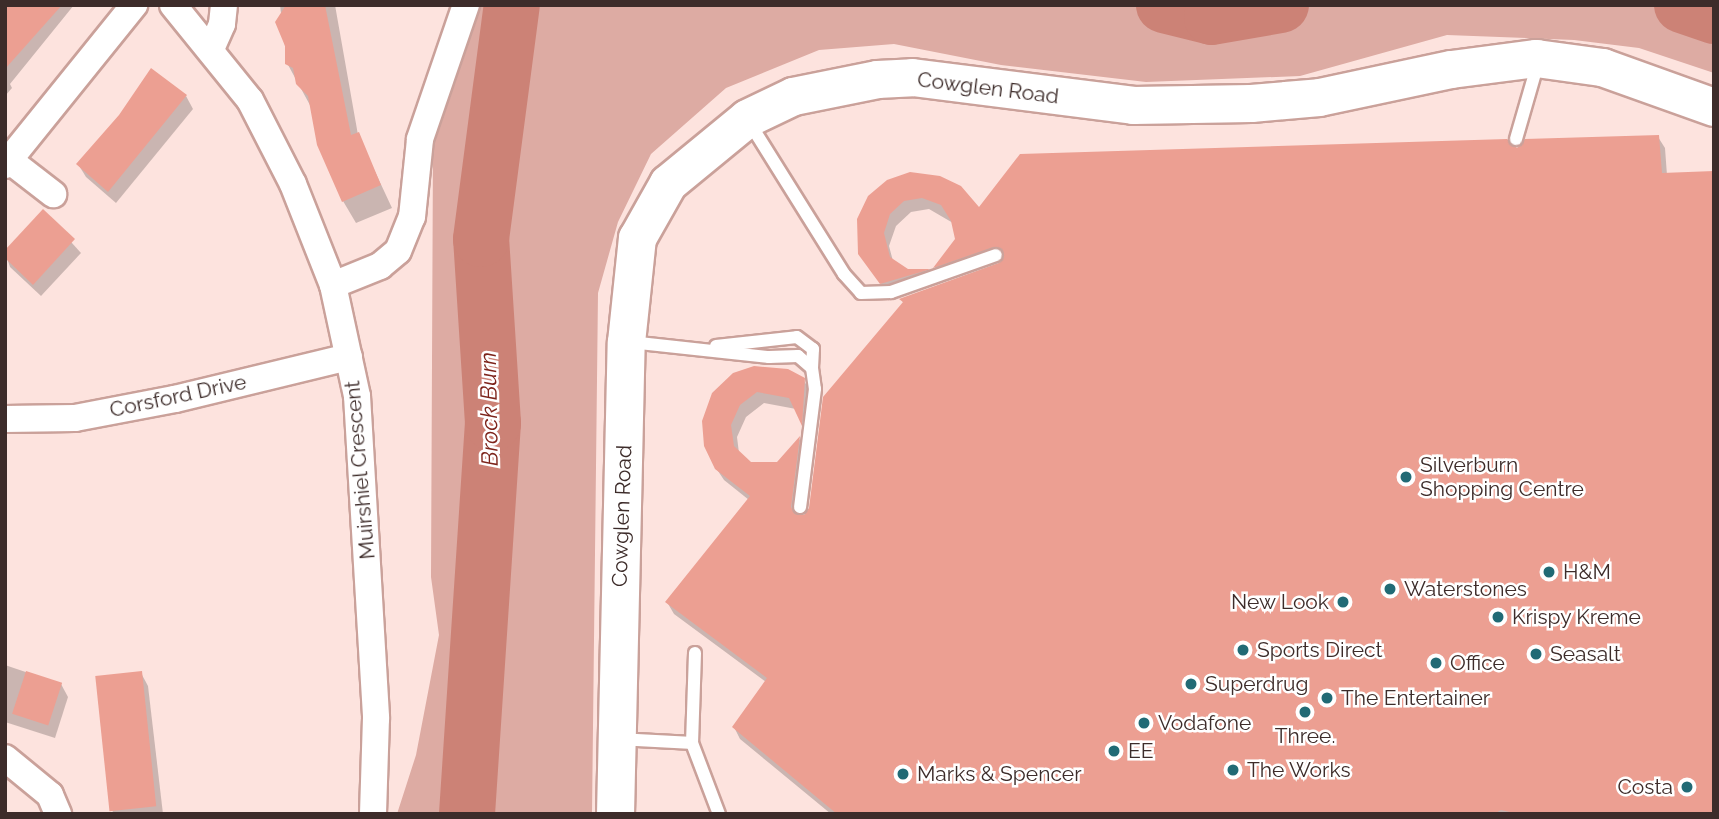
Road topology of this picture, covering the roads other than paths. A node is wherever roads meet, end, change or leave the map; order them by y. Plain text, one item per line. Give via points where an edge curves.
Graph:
1 (134, 5) edge
2 (173, 5) edge
3 (225, 5) edge
4 (466, 5) edge
5 (211, 49) junction
6 (1539, 59) junction
7 (1714, 107) edge
8 (747, 118) junction
9 (1516, 139) dead end
10 (7, 162) edge
11 (52, 194) dead end
12 (996, 255) dead end
13 (333, 285) junction
14 (626, 342) junction
15 (691, 348) junction
16 (349, 356) junction
17 (811, 368) junction
18 (5, 419) edge
19 (800, 507) dead end
20 (695, 653) dead end
21 (617, 739) junction
22 (692, 743) junction
23 (5, 758) edge
24 (58, 814) edge
25 (373, 814) edge
26 (615, 814) edge
27 (719, 814) edge

1 - 10 street
2 - 5 street, Muirshiel Crescent
3 - 5 street
4 - 13 street via 420,139 412,217 398,251 380,267
5 - 13 street, Muirshiel Crescent via 250,100 293,184
6 - 7 street, Cowglen Road via 1602,67
6 - 8 street, Cowglen Road via 1451,69 1320,97 1251,103 1133,105 912,77 877,79 793,96
6 - 9 lane
8 - 12 lane via 844,274 861,293 891,292
8 - 14 street, Cowglen Road via 668,183 637,238
10 - 11 street
13 - 16 street, Muirshiel Crescent
14 - 15 lane
14 - 21 street, Cowglen Road
15 - 17 lane via 798,356
15 - 17 lane via 797,337 813,349
16 - 18 street, Corsford Drive via 87,416
16 - 25 street, Muirshiel Crescent via 357,397 376,705
17 - 19 lane via 815,389
20 - 22 lane
21 - 22 lane
21 - 26 street, Cowglen Road
22 - 27 lane
23 - 24 street via 50,795

